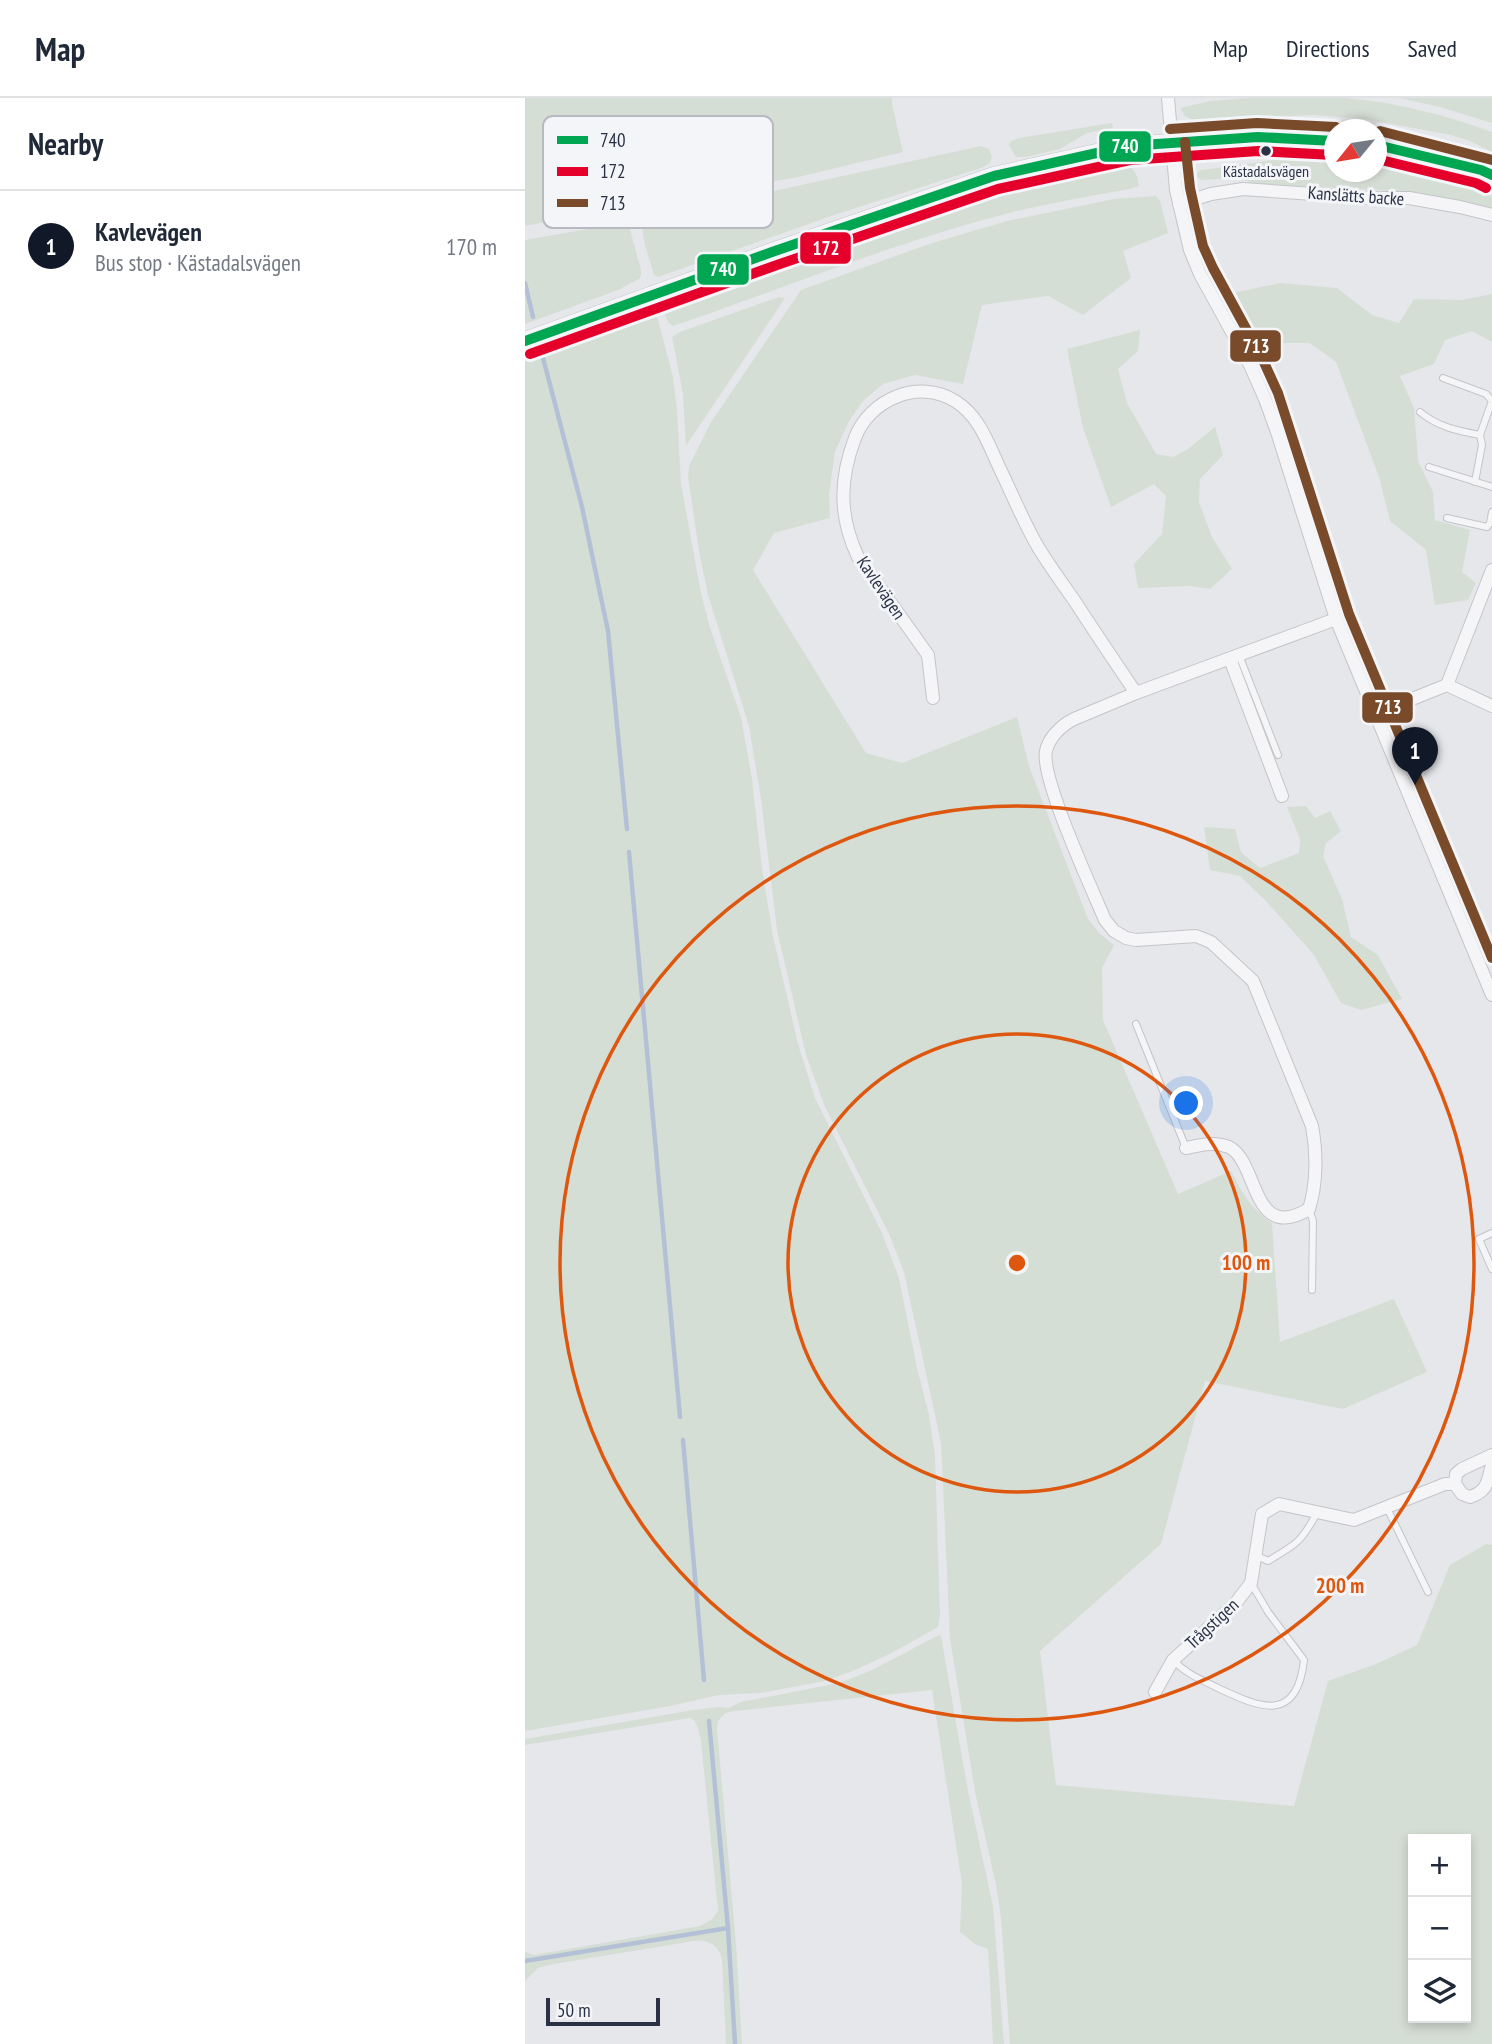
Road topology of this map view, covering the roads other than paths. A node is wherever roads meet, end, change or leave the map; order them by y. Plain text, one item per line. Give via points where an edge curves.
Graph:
1 (1168, 98) edge
2 (1324, 140) edge
3 (1171, 143) junction
4 (1387, 147) edge
5 (1492, 175) edge
6 (1179, 204) junction
7 (1492, 215) edge
8 (525, 341) edge
9 (1443, 377) dead end
10 (1492, 401) edge
11 (1420, 412) dead end
12 (1480, 435) junction
13 (1429, 467) dead end
14 (1475, 482) junction
15 (1492, 487) edge
16 (1492, 512) edge
17 (1447, 518) dead end
18 (1492, 570) edge
19 (1336, 619) junction
20 (1235, 657) junction
21 (1447, 685) junction
22 (1136, 693) junction
23 (933, 698) dead end
24 (1492, 706) edge
25 (1375, 714) junction
26 (1277, 755) dead end
27 (1282, 796) dead end
28 (1492, 995) edge
29 (1136, 1024) dead end
30 (1186, 1149) joint
31 (1309, 1209) junction
32 (1492, 1233) edge
33 (1492, 1269) edge
34 (1313, 1290) dead end
35 (1492, 1455) edge
36 (1492, 1465) edge
37 (1455, 1484) junction
38 (1387, 1507) junction
39 (1318, 1512) junction
40 (1255, 1555) junction
41 (1251, 1583) junction
42 (1429, 1592) dead end
43 (1173, 1660) junction
44 (1155, 1692) dead end

1 - 3 street
2 - 3 street via 1258,137
3 - 6 street
3 - 8 street via 1128,146 995,176
4 - 5 street
6 - 7 street, Kanslätts backe via 1243,188 1409,198
6 - 19 street via 1200,274 1250,365 1277,432
9 - 10 lane via 1486,394
10 - 12 lane
11 - 12 lane via 1441,425
12 - 14 lane
13 - 14 lane
14 - 15 lane
16 - 17 lane via 1486,527
18 - 21 street
19 - 20 street
19 - 25 street
20 - 22 street
20 - 26 lane
20 - 27 street
21 - 24 street
21 - 25 street
22 - 23 street, Kavlevägen via 1038,547 979,424 954,400 918,392 891,398 863,422 843,482 843,511 858,557 928,655
22 - 31 street via 1066,723 1053,735 1046,751 1047,771 1061,813 1105,920 1114,931 1136,940 1196,936 1211,942 1253,981 1312,1126 1314,1195
25 - 28 street
29 - 30 lane
30 - 31 street via 1212,1143 1226,1146 1244,1163 1266,1208 1279,1216
31 - 34 lane
32 - 33 lane via 1479,1239
35 - 37 street, Trågstigen via 1462,1469
36 - 37 street via 1485,1488 1478,1494 1462,1494
37 - 38 street, Trågstigen
38 - 39 street, Trågstigen via 1354,1520
38 - 42 lane
39 - 40 lane via 1294,1546 1268,1561
39 - 40 street, Trågstigen via 1279,1504 1270,1507 1262,1514
40 - 41 street, Trågstigen
41 - 43 street, Trågstigen via 1235,1604
41 - 43 lane via 1304,1660 1296,1691 1284,1703 1269,1707 1249,1703 1182,1670
43 - 44 street, Trågstigen

